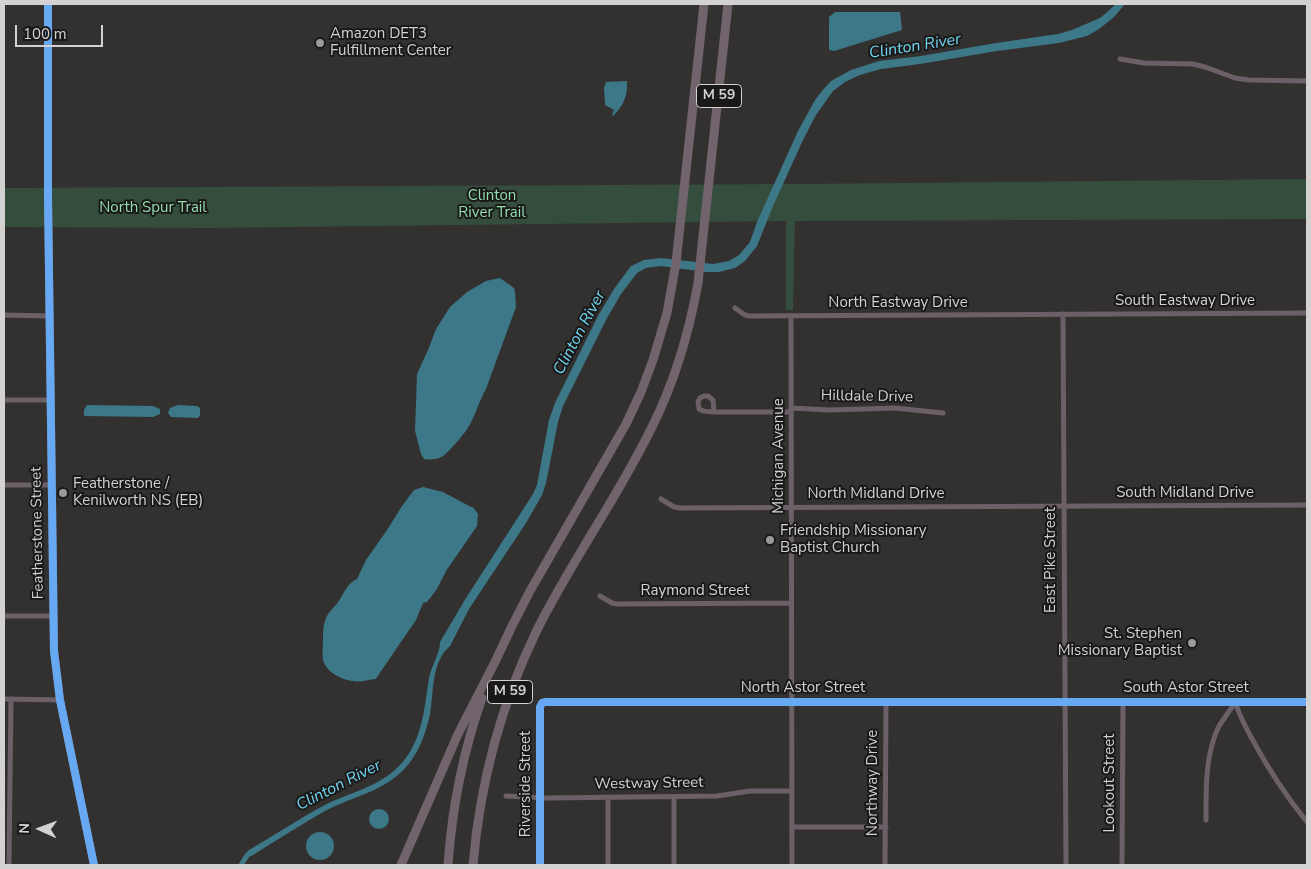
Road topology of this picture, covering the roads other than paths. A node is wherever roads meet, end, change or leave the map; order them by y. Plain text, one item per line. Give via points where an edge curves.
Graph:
1 (48, 4) edge
2 (704, 4) edge
3 (728, 4) edge
4 (1120, 59) dead end
5 (1307, 81) edge
6 (734, 308) dead end
7 (1307, 313) edge
8 (1063, 314) junction
9 (4, 315) edge
10 (49, 316) junction
11 (791, 316) junction
12 (4, 400) edge
13 (50, 400) junction
14 (791, 410) junction
15 (714, 412) dead end
16 (943, 414) dead end
17 (4, 485) edge
18 (51, 485) junction
19 (661, 499) dead end
20 (1307, 505) edge
21 (1064, 506) junction
22 (791, 508) junction
23 (600, 596) dead end
24 (792, 604) junction
25 (4, 616) edge
26 (53, 616) junction
27 (495, 662) junction
28 (4, 699) edge
29 (11, 699) junction
30 (60, 700) junction
31 (792, 702) junction
32 (886, 702) junction
33 (1064, 702) junction
34 (1123, 702) junction
35 (1235, 702) junction
36 (1307, 702) edge
37 (542, 703) joint
38 (4, 777) edge
39 (10, 777) junction
40 (792, 791) junction
41 (506, 796) dead end
42 (540, 797) junction
43 (608, 797) junction
44 (674, 797) junction
45 (1206, 820) dead end
46 (1307, 822) edge
47 (792, 827) junction
48 (886, 827) junction
49 (9, 865) edge
50 (94, 865) edge
51 (401, 865) edge
52 (448, 865) edge
53 (473, 865) edge
54 (540, 865) edge
55 (608, 865) edge
56 (674, 865) edge
57 (792, 865) edge
58 (885, 865) edge
59 (1066, 865) edge
60 (1122, 865) edge

1 - 10 street, Featherstone Street
2 - 27 highway, M 59 via 678,247 658,345 633,409 527,598
3 - 53 highway, M 59 via 703,250 692,317 679,362 660,411 546,614 515,680 487,768
4 - 5 street via 1199,65 1249,80
6 - 11 street, North Eastway Drive via 750,316
7 - 8 street, South Eastway Drive
8 - 11 street, North Eastway Drive
8 - 21 street, East Pike Street
9 - 10 street
10 - 13 street, Featherstone Street
11 - 14 street, Michigan Avenue
12 - 13 street
13 - 18 street, Featherstone Street
14 - 15 street, Hilldale Drive
14 - 16 street, Hilldale Drive via 895,408
14 - 22 street, Michigan Avenue
17 - 18 street
18 - 26 street, Featherstone Street
19 - 22 street, North Midland Drive via 680,508
20 - 21 street, South Midland Drive
21 - 22 street, North Midland Drive
21 - 33 street, East Pike Street
22 - 24 street, Michigan Avenue
23 - 24 street, Raymond Street via 617,604
24 - 31 street, Michigan Avenue
25 - 26 street
26 - 30 street, Featherstone Street
27 - 51 highway via 458,734
27 - 52 highway, M 59 via 463,764
28 - 29 street
29 - 30 street
29 - 39 street
30 - 50 street, Featherstone Street
31 - 32 street, North Astor Street
31 - 37 street, North Astor Street
31 - 40 street, Michigan Avenue
32 - 33 street, North Astor Street
32 - 48 street, Northway Drive
33 - 34 street, South Astor Street
33 - 59 street, East Pike Street
34 - 35 street, South Astor Street
34 - 60 street, Lookout Street
35 - 36 street, South Astor Street
35 - 45 street via 1219,727 1210,753
35 - 46 street via 1265,762
37 - 42 street, Riverside Street
38 - 39 street
39 - 49 street
40 - 44 street, Westway Street
40 - 47 street, Michigan Avenue
41 - 42 street, Westway Street
42 - 43 street, Westway Street
42 - 54 street, Riverside Street
43 - 44 street, Westway Street
43 - 55 street
44 - 56 street
47 - 48 street
47 - 57 street, Michigan Avenue
48 - 58 street, Northway Drive

